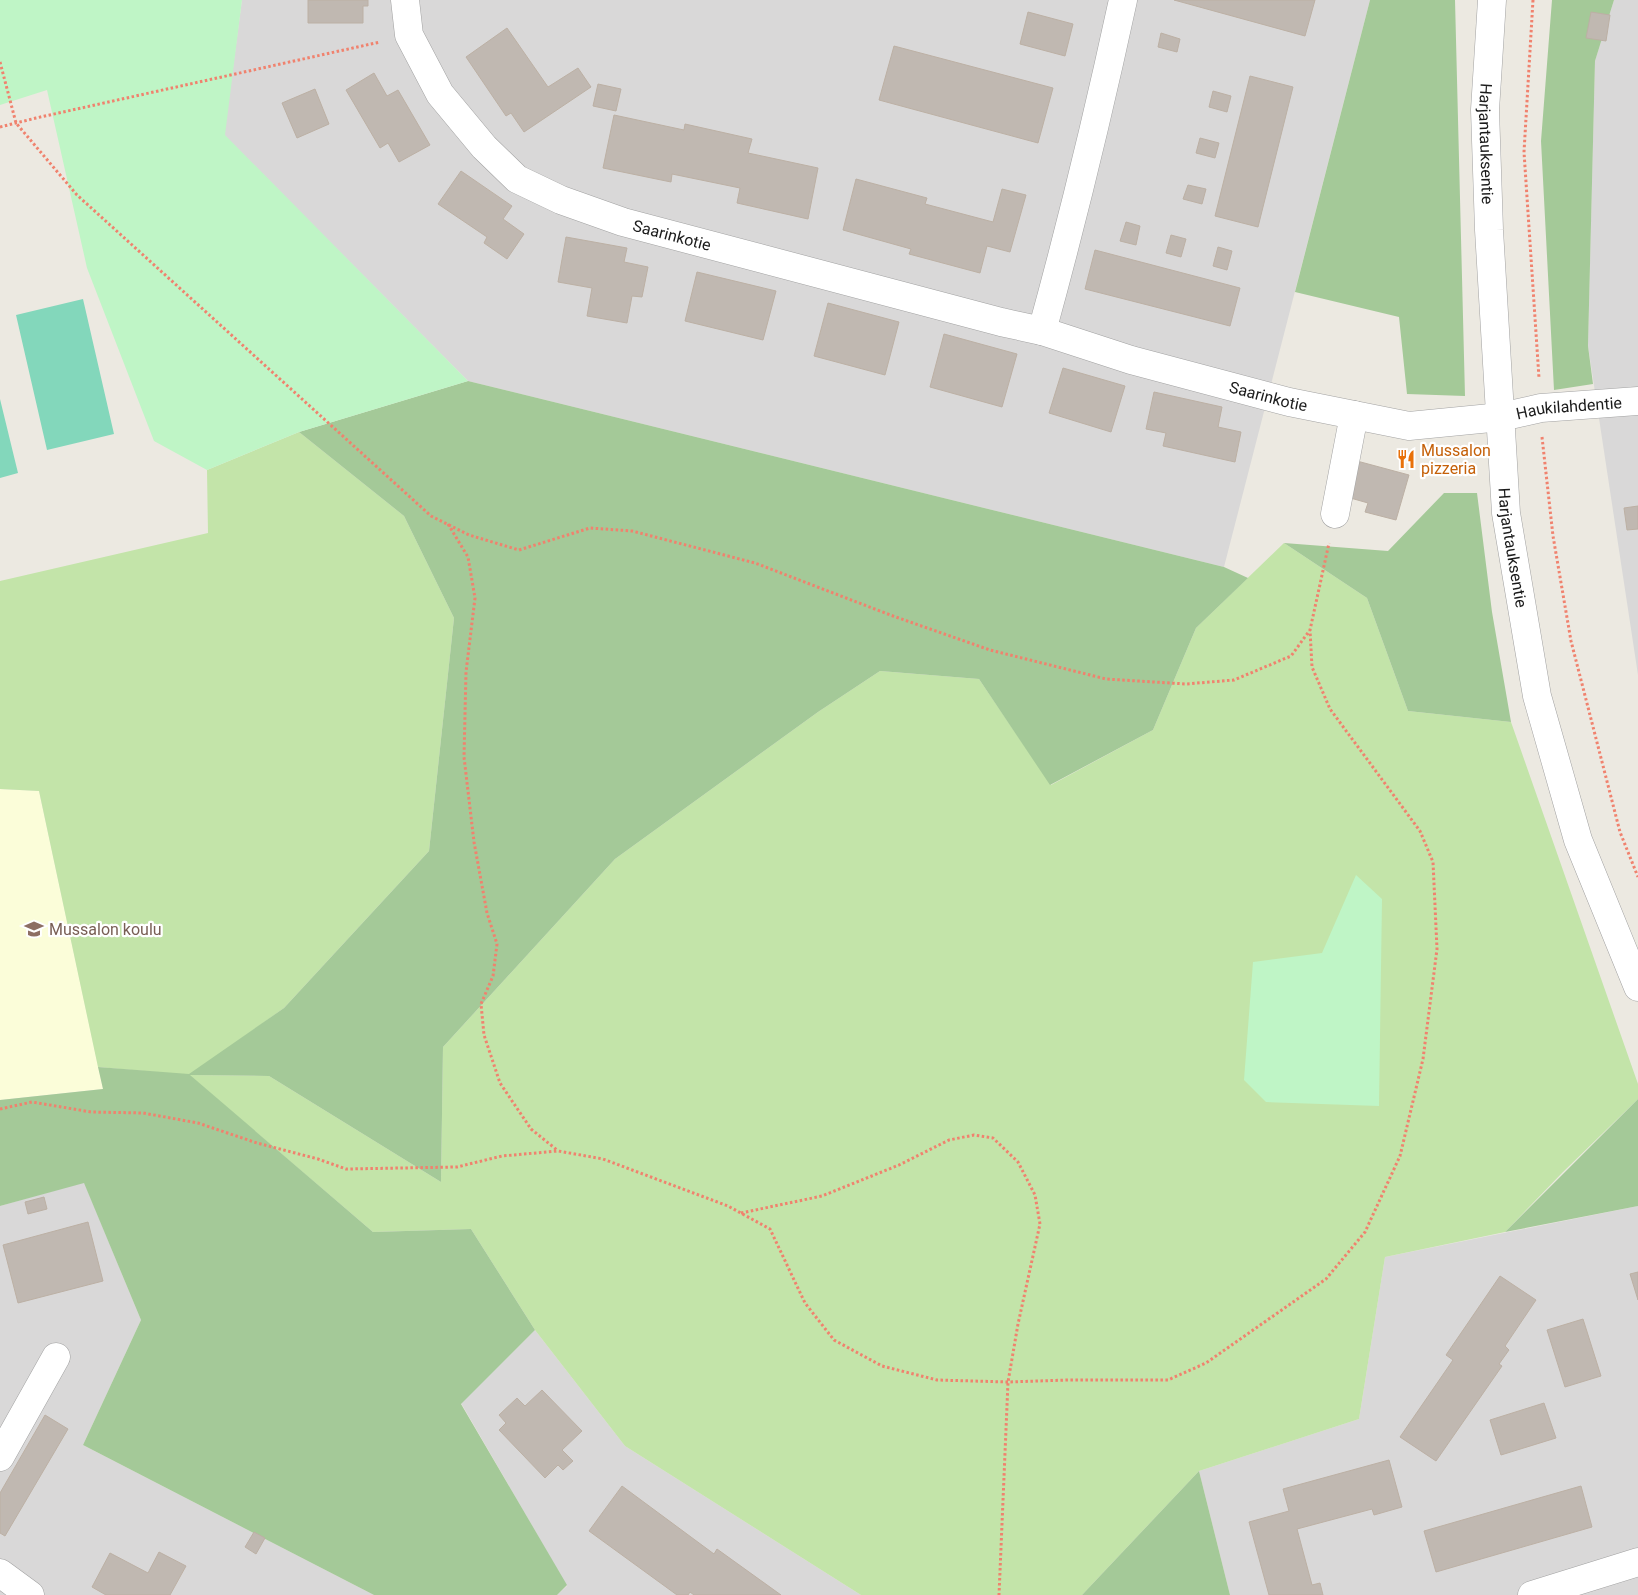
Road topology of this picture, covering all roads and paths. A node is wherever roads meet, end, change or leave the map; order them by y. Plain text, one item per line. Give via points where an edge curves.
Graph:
1 (405, 0) edge
2 (1123, 0) edge
3 (1492, 0) edge
4 (1533, 0) edge
5 (409, 35) junction
6 (0, 62) edge
7 (16, 123) junction
8 (0, 127) edge
9 (1042, 331) junction
10 (1638, 401) edge
11 (1541, 408) junction
12 (1354, 415) junction
13 (1500, 417) junction
14 (1335, 514) joint
15 (448, 524) junction
16 (1310, 630) junction
17 (1638, 877) edge
18 (1638, 987) edge
19 (0, 1110) edge
20 (558, 1151) junction
21 (740, 1213) junction
22 (56, 1357) dead end
23 (1008, 1382) junction
24 (0, 1457) edge
25 (1638, 1562) edge
26 (0, 1574) edge
27 (30, 1595) edge
28 (1000, 1595) edge
29 (1532, 1595) edge

1 - 5 street, Saarinkotie
2 - 9 street
3 - 13 street, Harjantauksentie via 1485,110
4 - 11 path via 1524,152
5 - 7 path
5 - 9 street, Saarinkotie via 440,94 484,147 517,179 561,200 623,222
6 - 7 path
7 - 8 path
7 - 15 path via 77,195 432,516
9 - 12 street, Saarinkotie via 1131,360 1289,402
10 - 11 street, Haukilahdentie
11 - 13 street, Haukilahdentie
11 - 17 path via 1553,536 1571,642 1620,832
12 - 13 street, Saarinkotie via 1409,426
12 - 14 street
13 - 18 street, Harjantauksentie via 1506,513 1537,696 1578,840
14 - 16 path
15 - 16 path via 469,535 519,550 590,528 632,531 755,563 990,650 1106,679 1186,684 1234,680 1291,656
15 - 20 path via 468,557 474,598 466,672 464,757 474,842 487,913 497,944 493,976 481,1004 484,1035 500,1083 510,1099 530,1129
16 - 23 path via 1312,667 1330,709 1420,831 1433,862 1437,949 1423,1059 1400,1156 1365,1232 1326,1279 1206,1363 1168,1380
19 - 20 path via 32,1102 91,1112 143,1113 198,1122 346,1169 456,1167 502,1156
20 - 21 path via 603,1159
21 - 23 path via 770,1229 805,1303 834,1340 882,1366 937,1380
21 - 23 path via 822,1196 950,1140 974,1135 993,1138 1018,1162 1035,1195 1040,1224
22 - 24 street
23 - 28 path
25 - 29 street
26 - 27 street

